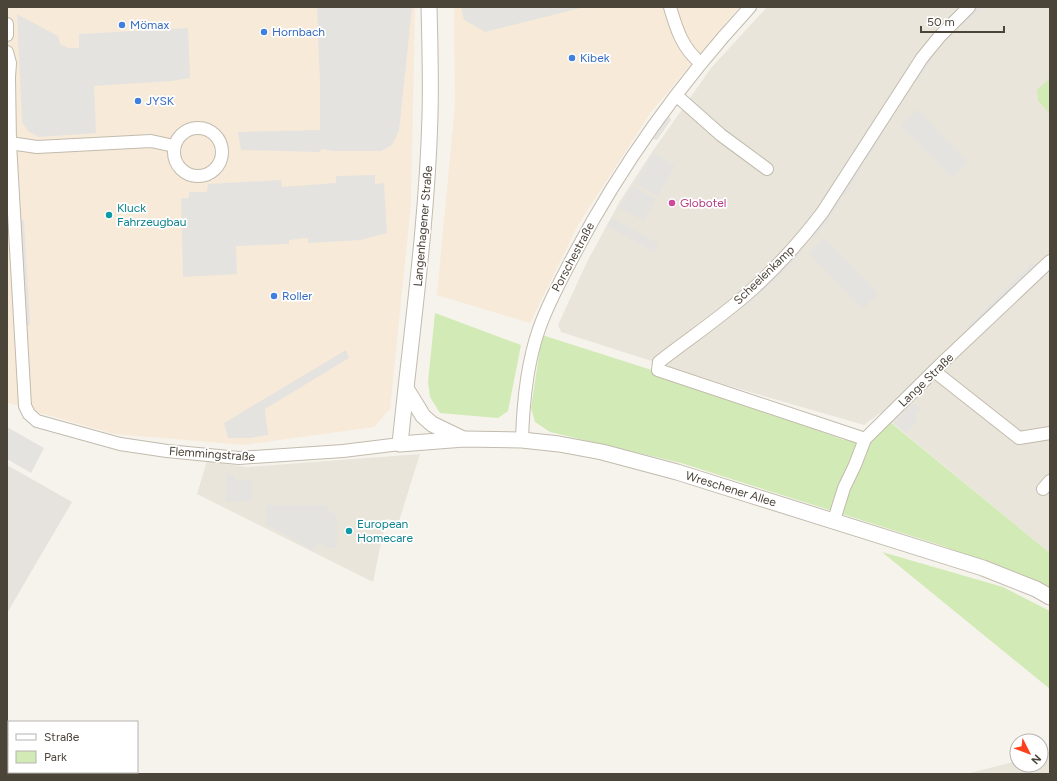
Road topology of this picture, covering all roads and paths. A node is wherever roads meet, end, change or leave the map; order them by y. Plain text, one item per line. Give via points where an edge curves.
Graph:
1 (429, 7) edge
2 (436, 7) edge
3 (670, 7) edge
4 (750, 7) edge
5 (969, 7) edge
6 (7, 24) edge
7 (430, 32) junction
8 (7, 35) edge
9 (7, 52) edge
10 (701, 63) junction
11 (8, 75) edge
12 (677, 96) junction
13 (10, 143) junction
14 (174, 146) junction
15 (767, 169) dead end
16 (1050, 261) edge
17 (934, 371) junction
18 (407, 390) junction
19 (1050, 434) edge
20 (464, 439) junction
21 (866, 439) junction
22 (522, 440) junction
23 (400, 444) junction
24 (834, 520) junction
25 (1050, 597) edge

1 - 7 street, Langenhagener Straße
2 - 7 street
3 - 10 street via 686,47
4 - 10 street, Porschestraße
5 - 21 street, Scheelenkamp via 943,32 922,58 822,213 803,237 757,286 659,362 658,370
6 - 8 street
7 - 18 street, Langenhagener Straße via 430,116 426,194
9 - 11 street via 10,63
10 - 12 street, Porschestraße
11 - 13 street
12 - 15 street via 721,135
12 - 22 street, Porschestraße via 603,202 552,296 538,330 528,370
13 - 14 street via 37,147 151,141
13 - 23 street, Flemmingstraße via 25,406 36,421 120,444 239,458 343,451
14 - 14 street via 176,163 181,170 198,176 214,171 223,154 218,137 209,130 197,128 184,132
16 - 17 street, Lange Straße
17 - 19 street via 1019,438
17 - 21 street, Lange Straße
18 - 20 street via 423,416 432,424
18 - 23 street, Langenhagener Straße
20 - 22 street, Wreschener Allee
20 - 23 street, Wreschener Allee
21 - 24 street, Lange Straße via 844,488
22 - 24 street, Wreschener Allee via 602,452
24 - 25 street, Wreschener Allee via 983,568

